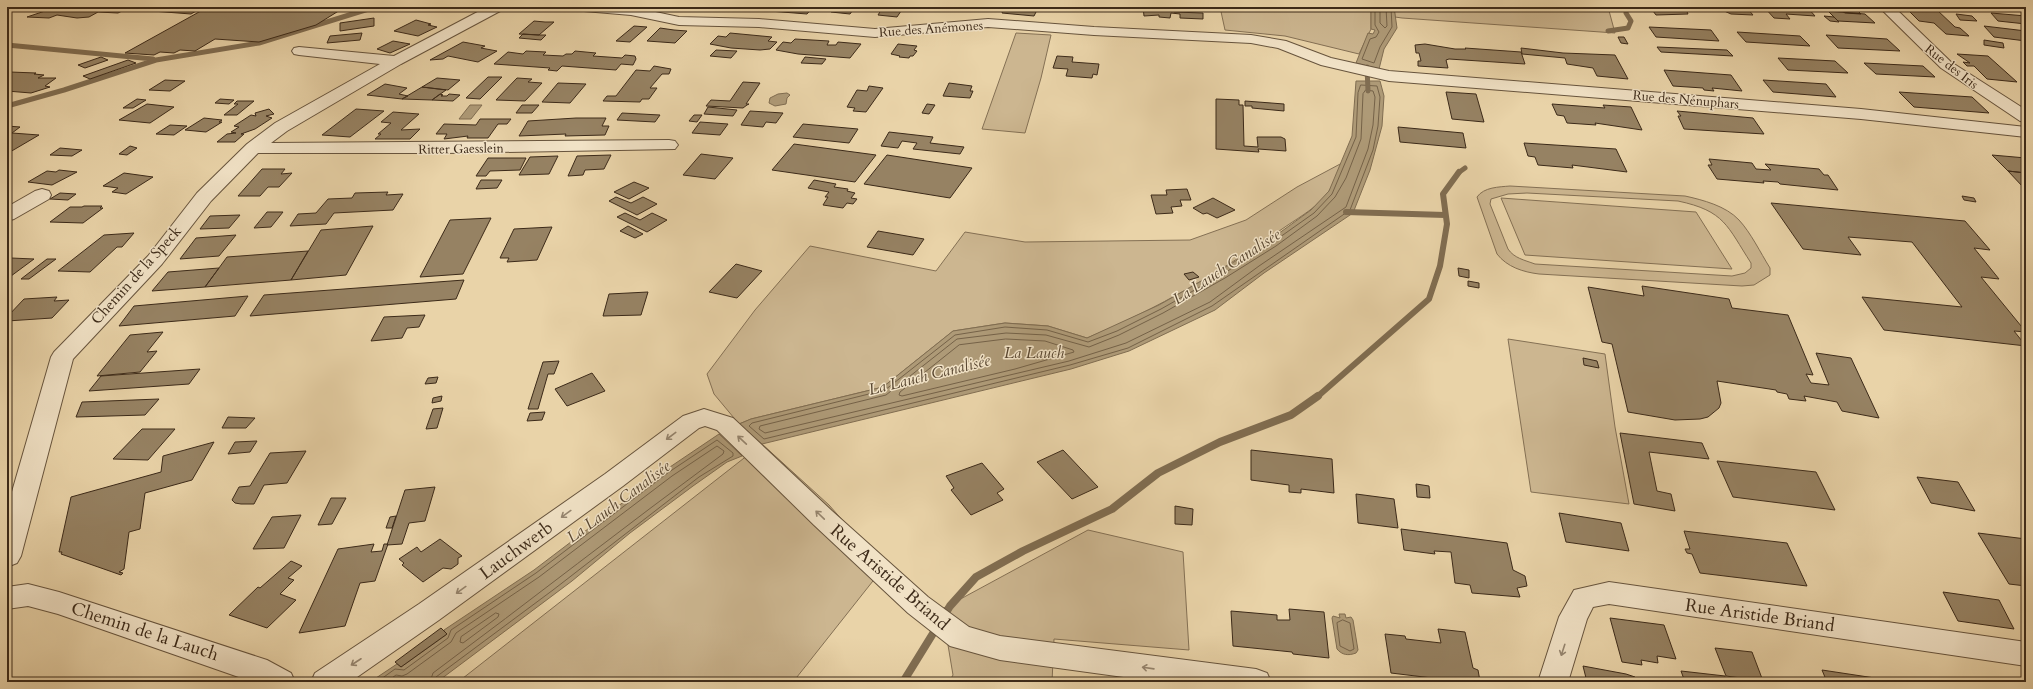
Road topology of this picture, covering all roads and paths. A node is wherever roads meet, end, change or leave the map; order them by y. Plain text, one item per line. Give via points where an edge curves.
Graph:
1 (497, 7) edge
2 (584, 7) edge
3 (1886, 7) edge
4 (299, 51) dead end
5 (396, 61) junction
6 (1351, 68) joint
7 (2026, 117) edge
8 (2026, 132) edge
9 (669, 145) dead end
10 (253, 148) junction
11 (42, 195) dead end
12 (7, 215) edge
13 (714, 420) joint
14 (7, 556) edge
15 (7, 598) edge
16 (2026, 654) edge
17 (280, 682) edge
18 (326, 682) edge
19 (1256, 682) edge
20 (1553, 682) edge

1 - 5 street, Chemin de la Speck
2 - 6 street, Rue des Anémones via 631,11 679,21 759,23 875,32 988,23 1251,40 1281,44 1326,62
3 - 7 street, Rue des Iris via 1946,65
4 - 5 street
5 - 10 street, Chemin de la Speck via 288,123
6 - 8 street, Rue des Nénuphars via 1389,76 1853,113
9 - 10 street, Ritter Gaesslein
10 - 14 street, Chemin de la Speck via 204,197 155,260 62,357
11 - 12 street
13 -> 18 street, Lauchwerb via 686,426 429,612
19 -> 13 street, Rue Aristide Briand via 1000,648 960,637 918,605 759,455
15 - 17 street, Chemin de la Lauch via 28,595 59,603 256,668
16 -> 20 street, Rue Aristide Briand via 1609,593 1584,598 1573,617

